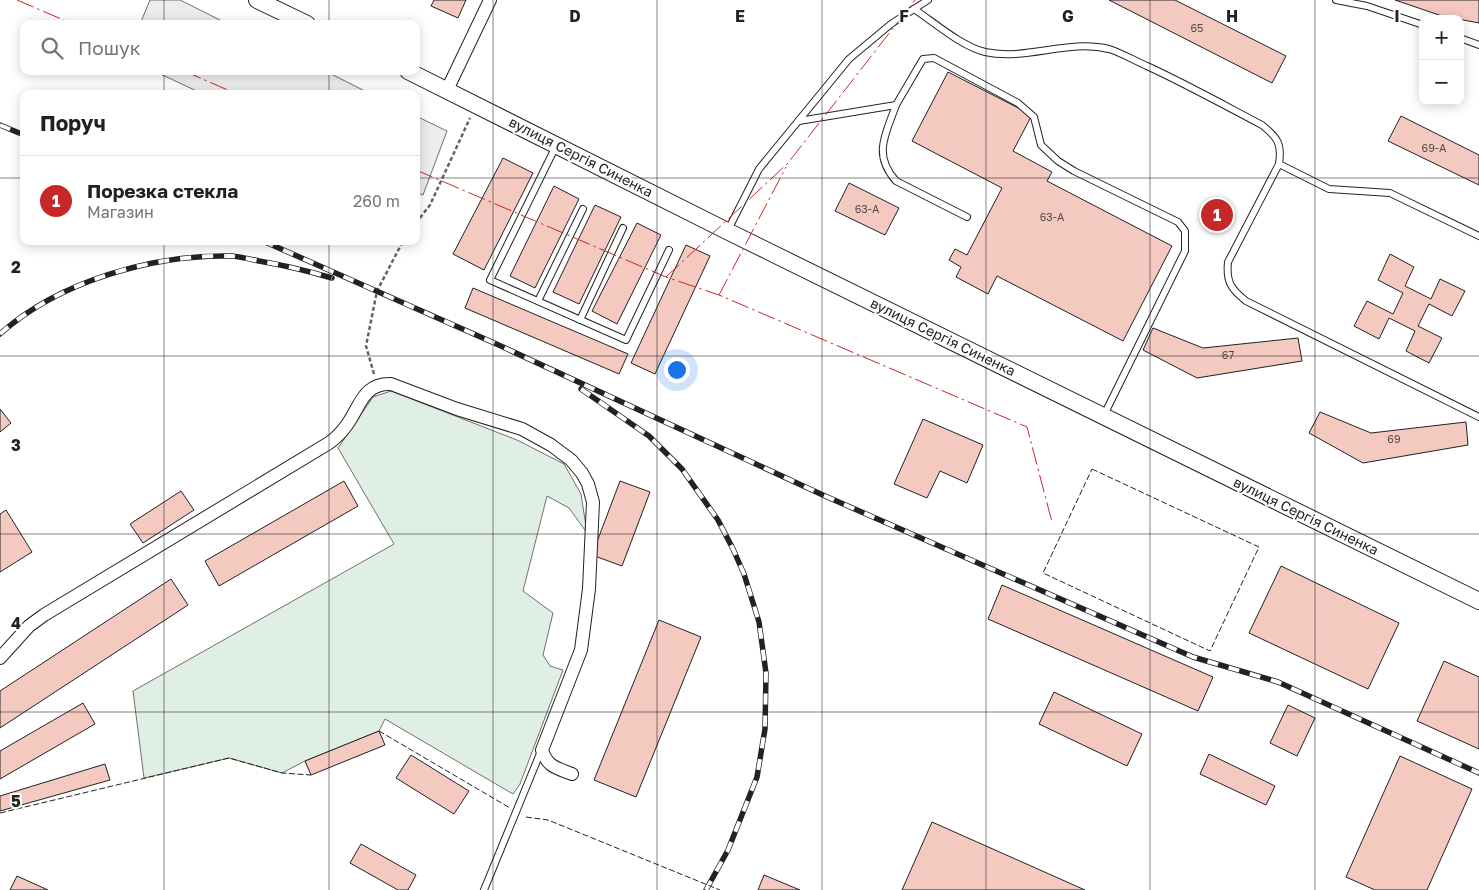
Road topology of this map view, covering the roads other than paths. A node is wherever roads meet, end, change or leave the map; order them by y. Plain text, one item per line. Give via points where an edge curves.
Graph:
1 (257, 0) edge
2 (490, 0) edge
3 (928, 0) edge
4 (1336, 0) edge
5 (914, 9) junction
6 (299, 20) edge
7 (1419, 24) edge
8 (1464, 39) edge
9 (1479, 45) edge
10 (416, 75) edge
11 (447, 90) junction
12 (896, 105) junction
13 (799, 121) junction
14 (556, 145) junction
15 (1279, 164) junction
16 (583, 210) dead end
17 (968, 217) dead end
18 (623, 228) dead end
19 (727, 231) junction
20 (1479, 236) edge
21 (668, 250) dead end
22 (538, 301) junction
23 (580, 320) junction
24 (1103, 416) junction
25 (1479, 417) edge
26 (1479, 601) edge
27 (0, 658) edge
28 (542, 750) junction
29 (572, 774) dead end
30 (484, 890) edge

1 - 6 street
2 - 11 street
3 - 5 lane
4 - 7 lane via 1367,6
5 - 13 lane via 849,59
5 - 15 lane via 984,52 1003,54 1079,46 1111,50 1262,125 1279,142
8 - 9 lane
10 - 11 street, вулиця Сергія Синенка
11 - 14 street, вулиця Сергія Синенка
12 - 13 lane
12 - 17 lane via 882,148 888,172 896,181
12 - 24 lane via 923,59 941,60 1031,113 1041,145 1058,161 1178,222 1185,231 1185,251
13 - 19 lane via 759,169
14 - 19 street, вулиця Сергія Синенка
14 - 22 lane via 490,280
15 - 20 lane via 1329,189 1390,193
15 - 25 lane via 1228,262 1227,274 1237,293 1246,301
16 - 22 lane
18 - 23 lane
19 - 24 street, вулиця Сергія Синенка
21 - 23 lane via 626,340
22 - 23 lane
24 - 26 street, вулиця Сергія Синенка
27 - 28 street via 29,626 44,615 329,443 347,425 369,390 377,385 391,384 522,429 571,460 588,484 593,502 589,589 581,650
28 - 29 street via 549,764
28 - 30 lane

